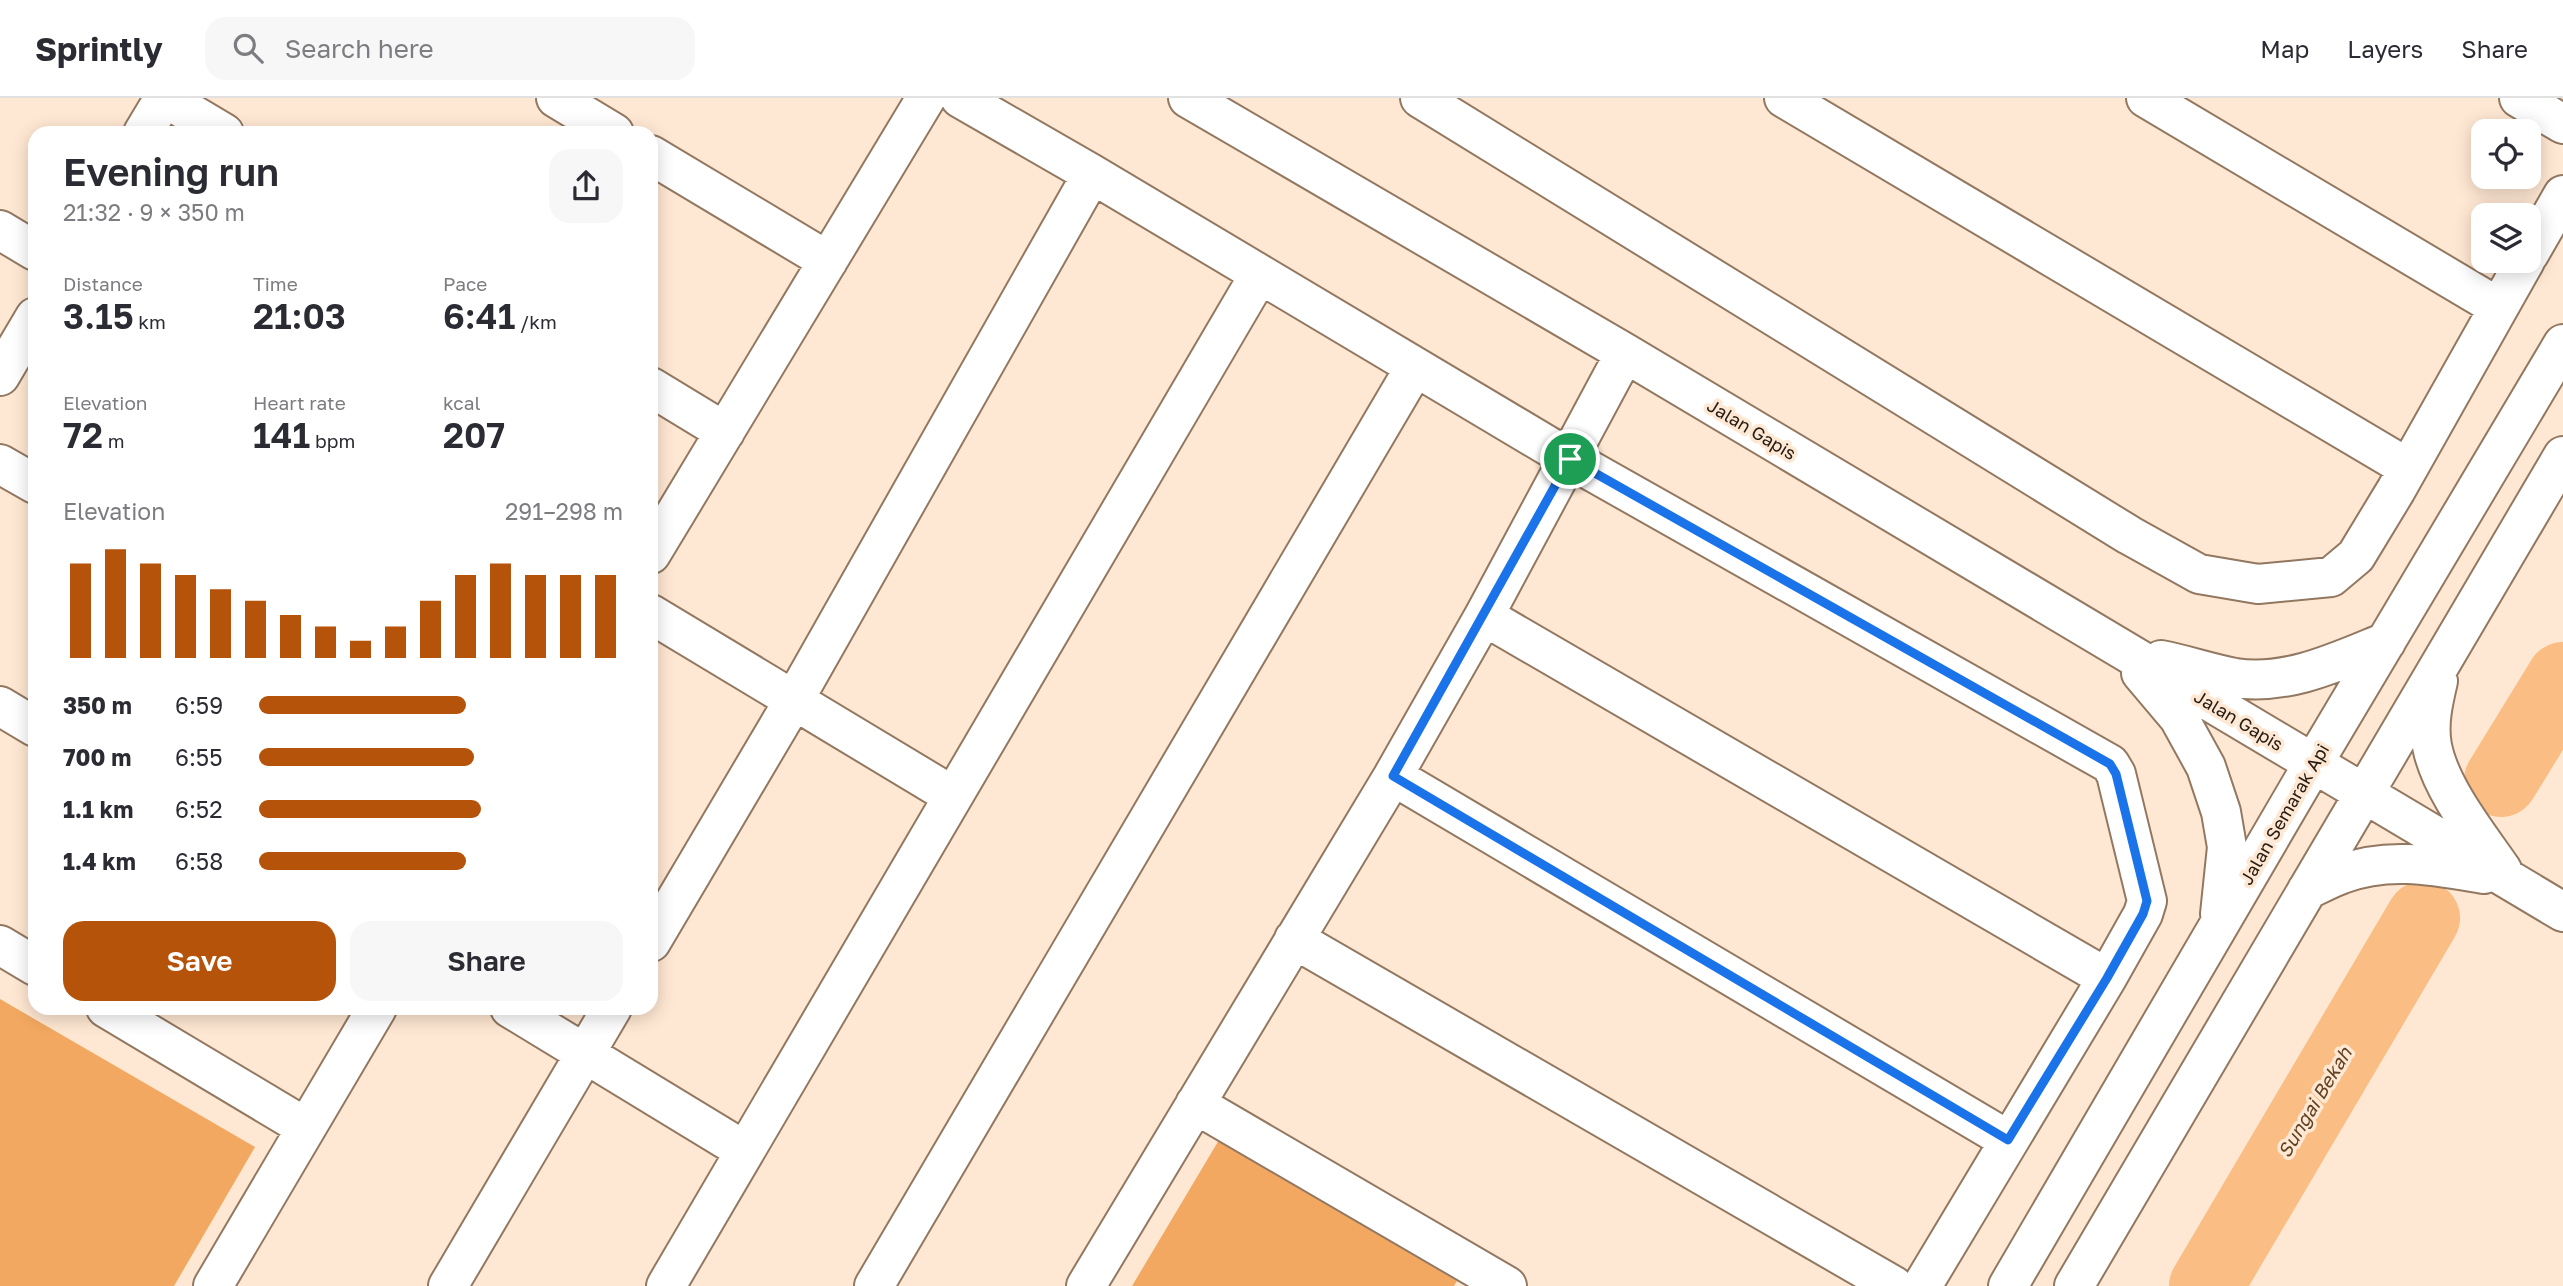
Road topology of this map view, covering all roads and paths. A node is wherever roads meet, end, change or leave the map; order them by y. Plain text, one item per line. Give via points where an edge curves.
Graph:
1 (165, 98) edge
2 (556, 98) edge
3 (926, 98) edge
4 (960, 98) edge
5 (1188, 98) edge
6 (1420, 98) edge
7 (1784, 98) edge
8 (2146, 98) edge
9 (2519, 98) edge
10 (1231, 108) edge
11 (2563, 124) edge
12 (147, 126) edge
13 (212, 126) edge
14 (602, 126) edge
15 (658, 159) edge
16 (1092, 174) junction
17 (2563, 195) edge
18 (0, 230) edge
19 (2541, 233) edge
20 (28, 247) edge
21 (828, 261) junction
22 (2518, 273) edge
23 (1259, 275) junction
24 (2498, 307) junction
25 (28, 329) edge
26 (2563, 344) edge
27 (1625, 353) junction
28 (1415, 367) junction
29 (0, 376) edge
30 (658, 391) edge
31 (725, 432) junction
32 (2563, 456) edge
33 (1570, 459) junction
34 (0, 464) edge
35 (2408, 468) junction
36 (28, 480) edge
37 (658, 542) edge
38 (1484, 616) junction
39 (658, 618) edge
40 (2386, 642) junction
41 (2122, 650) junction
42 (2442, 660) junction
43 (794, 700) junction
44 (0, 706) edge
45 (28, 723) edge
46 (2313, 764) junction
47 (1393, 776) junction
48 (2364, 794) junction
49 (953, 796) junction
50 (2507, 878) junction
51 (2307, 890) junction
52 (2563, 912) edge
53 (2218, 927) junction
54 (658, 930) edge
55 (1294, 939) junction
56 (0, 945) edge
57 (28, 962) edge
58 (2107, 978) junction
59 (118, 1015) edge
60 (373, 1015) edge
61 (522, 1015) edge
62 (608, 1015) edge
63 (585, 1053) junction
64 (1195, 1104) junction
65 (305, 1127) junction
66 (2008, 1140) junction
67 (745, 1151) junction
68 (1500, 1284) edge
69 (213, 1286) edge
70 (448, 1286) edge
71 (666, 1286) edge
72 (874, 1286) edge
73 (1086, 1286) edge
74 (1894, 1286) edge
75 (1922, 1286) edge
76 (2008, 1286) edge
77 (2074, 1286) edge

1 - 12 street
1 - 13 street
2 - 14 street
3 - 21 street
4 - 16 street
5 - 10 street, Jalan Gapis
6 - 35 street via 2199,574 2258,584 2331,577 2356,556
7 - 35 street
8 - 24 street
9 - 11 street
10 - 27 street, Jalan Gapis
15 - 21 street
16 - 23 street
16 - 43 street
17 - 19 street
18 - 20 street
21 - 31 street
22 - 24 street
23 - 28 street
23 - 49 street
24 - 35 street
25 - 29 street
26 - 40 street, Jalan Semarak Api
27 - 33 street
27 - 41 street, Jalan Gapis
28 - 33 street
28 - 72 street
30 - 31 street
31 - 37 street
32 - 42 street
33 - 38 street
33 - 58 street via 2110,764 2147,901
34 - 36 street
38 - 47 street
38 - 58 street
39 - 43 street
40 - 41 street via 2315,671 2276,677 2237,678
40 - 46 street, Jalan Semarak Api
41 - 46 street, Jalan Gapis
41 - 53 street via 2179,718 2206,767 2227,847
42 - 48 street
42 - 50 street via 2431,713 2432,746 2457,802
43 - 49 street
43 - 54 street
44 - 45 street
46 - 48 street, Jalan Gapis
46 - 53 street, Jalan Semarak Api
47 - 55 street
47 - 66 street
48 - 50 street, Jalan Gapis
48 - 51 street
49 - 67 street
50 - 51 street via 2416,863 2377,865 2343,873
50 - 52 street, Jalan Gapis
51 - 77 street
53 - 76 street, Jalan Semarak Api
55 - 64 street
55 - 74 street
56 - 57 street
58 - 66 street
59 - 65 street
60 - 65 street
61 - 63 street
62 - 63 street
63 - 67 street
63 - 70 street
64 - 68 street
64 - 73 street
65 - 69 street
66 - 75 street
67 - 71 street

